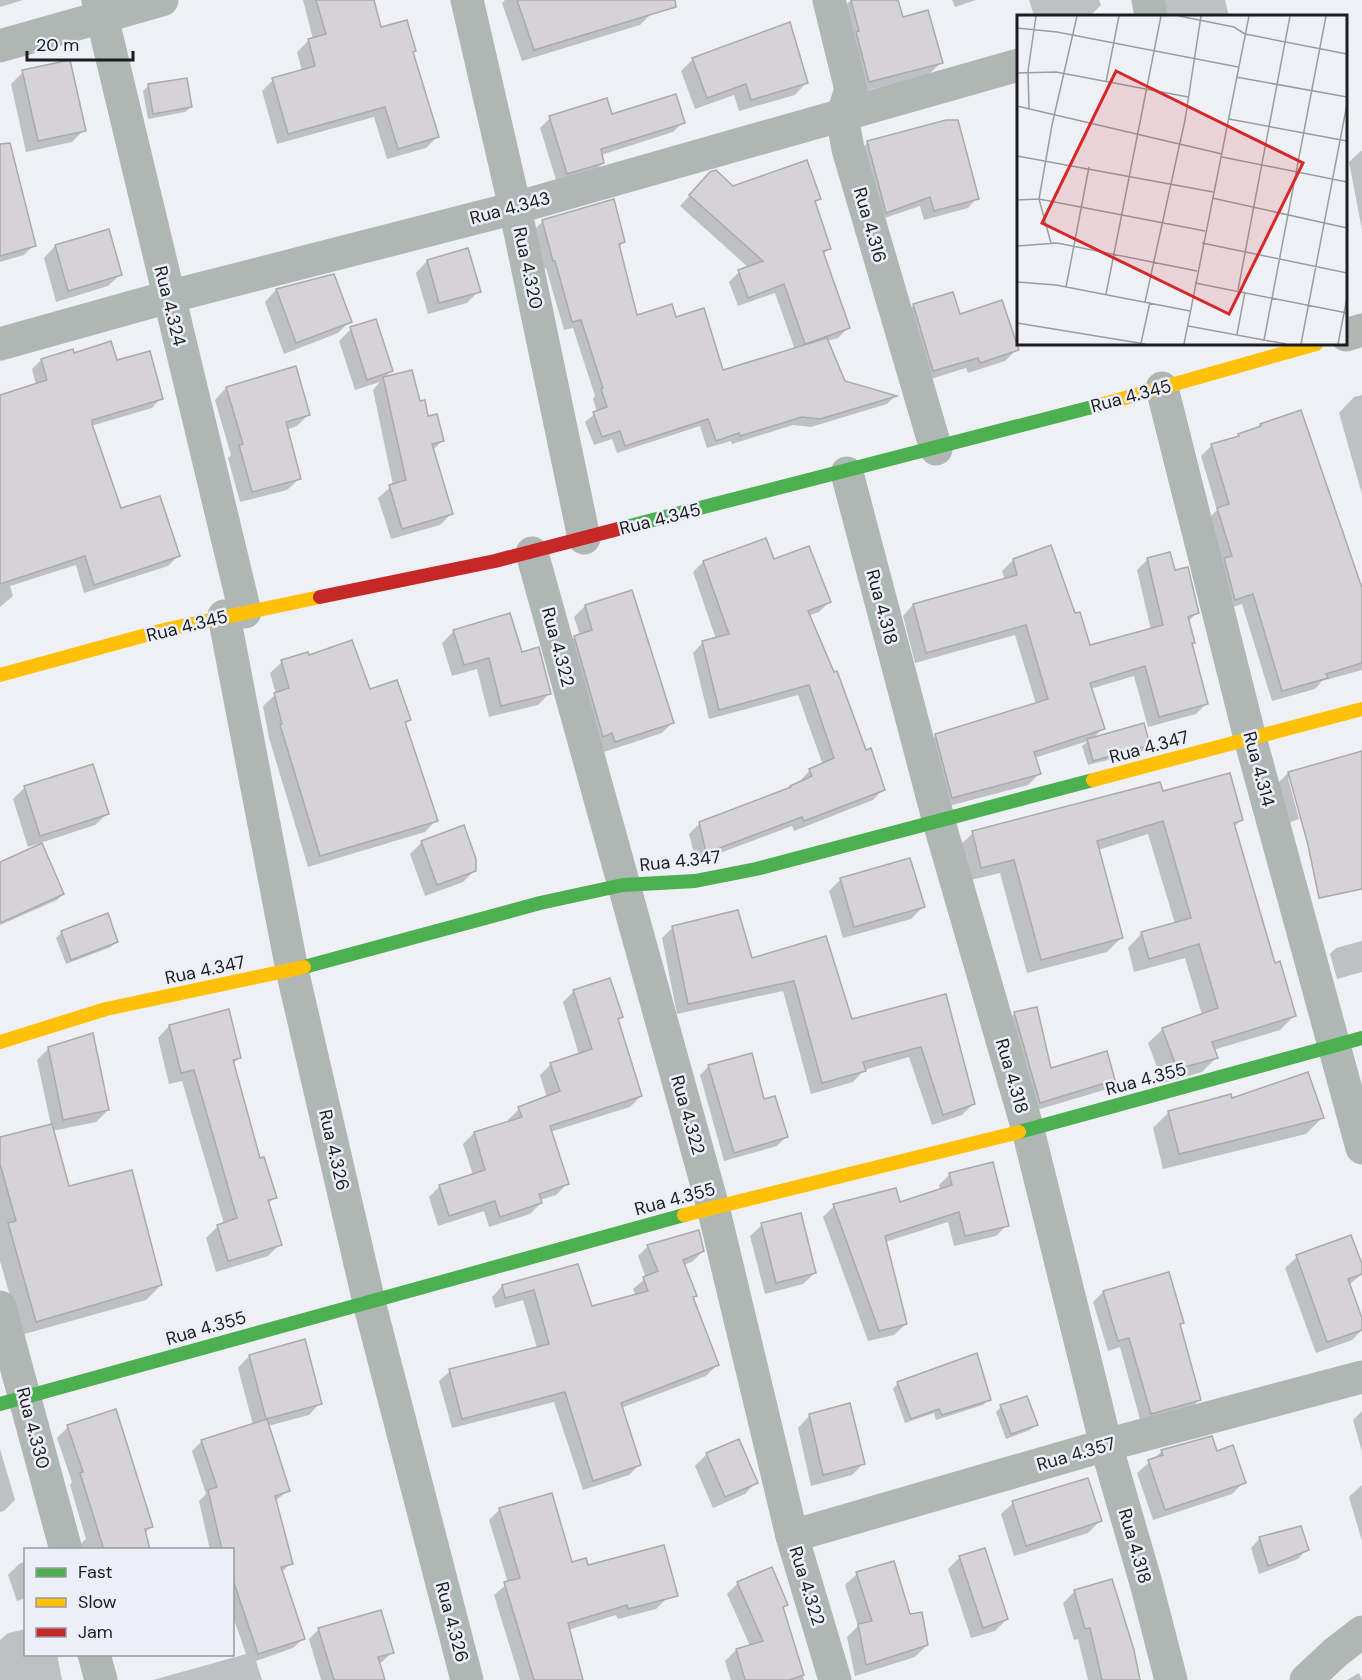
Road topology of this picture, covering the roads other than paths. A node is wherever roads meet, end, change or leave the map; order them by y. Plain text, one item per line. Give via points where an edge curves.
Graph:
1 (162, 0) edge
2 (467, 0) edge
3 (829, 0) edge
4 (1148, 0) edge
5 (100, 9) edge
6 (1151, 15) edge
7 (0, 46) edge
8 (1017, 65) edge
9 (842, 116) junction
10 (515, 208) junction
11 (168, 297) junction
12 (1362, 330) edge
13 (1347, 335) edge
14 (0, 344) edge
15 (1308, 345) edge
16 (1252, 352) edge
17 (1162, 388) junction
18 (936, 449) junction
19 (846, 473) junction
20 (584, 538) junction
21 (532, 553) junction
22 (234, 614) junction
23 (0, 675) edge
24 (1362, 709) edge
25 (1250, 738) junction
26 (939, 822) junction
27 (623, 885) junction
28 (292, 970) junction
29 (0, 1042) edge
30 (1348, 1042) edge
31 (1028, 1131) junction
32 (1362, 1148) edge
33 (713, 1207) junction
34 (369, 1302) junction
35 (0, 1307) edge
36 (1362, 1377) edge
37 (13, 1401) edge
38 (1106, 1445) junction
39 (792, 1536) junction
40 (65, 1548) edge
41 (1362, 1632) edge
42 (95, 1656) edge
43 (101, 1680) edge
44 (467, 1680) edge
45 (835, 1680) edge
46 (1171, 1680) edge
47 (1306, 1680) edge

1 - 5 street
2 - 10 street, Rua 4.320
3 - 9 street, Rua 4.316 via 851,90
4 - 6 street
5 - 7 street
5 - 11 street, Rua 4.324
8 - 9 street, Rua 4.343
9 - 10 street, Rua 4.343
9 - 18 street, Rua 4.316 via 848,149
10 - 11 street, Rua 4.343
10 - 20 street, Rua 4.320
11 - 14 street, Rua 4.343
11 - 22 street, Rua 4.324
12 - 13 street
15 - 16 street, Rua 4.345
16 - 17 street, Rua 4.345
17 - 18 street, Rua 4.345
17 - 25 street, Rua 4.314
18 - 19 street, Rua 4.345
19 - 20 street, Rua 4.345
19 - 26 street, Rua 4.318
20 - 21 street, Rua 4.345
21 - 22 street, Rua 4.345
21 - 27 street, Rua 4.322
22 - 23 street, Rua 4.345
22 - 28 street, Rua 4.326
24 - 25 street, Rua 4.347
25 - 26 street, Rua 4.347
25 - 30 street, Rua 4.314
26 - 27 street, Rua 4.347 via 756,869 695,881
26 - 31 street, Rua 4.318
27 - 28 street, Rua 4.347 via 500,913
27 - 33 street, Rua 4.322
28 - 29 street, Rua 4.347 via 106,1009
28 - 34 street, Rua 4.326
30 - 31 street, Rua 4.355
30 - 32 street, Rua 4.314
31 - 33 street, Rua 4.355
31 - 38 street, Rua 4.318
33 - 34 street, Rua 4.355
33 - 39 street, Rua 4.322
34 - 37 street, Rua 4.355
34 - 44 street, Rua 4.326
35 - 37 street, Rua 4.330
36 - 38 street, Rua 4.357
37 - 40 street, Rua 4.330
38 - 39 street, Rua 4.357
38 - 46 street, Rua 4.318
39 - 45 street, Rua 4.322
41 - 47 street
42 - 43 street

